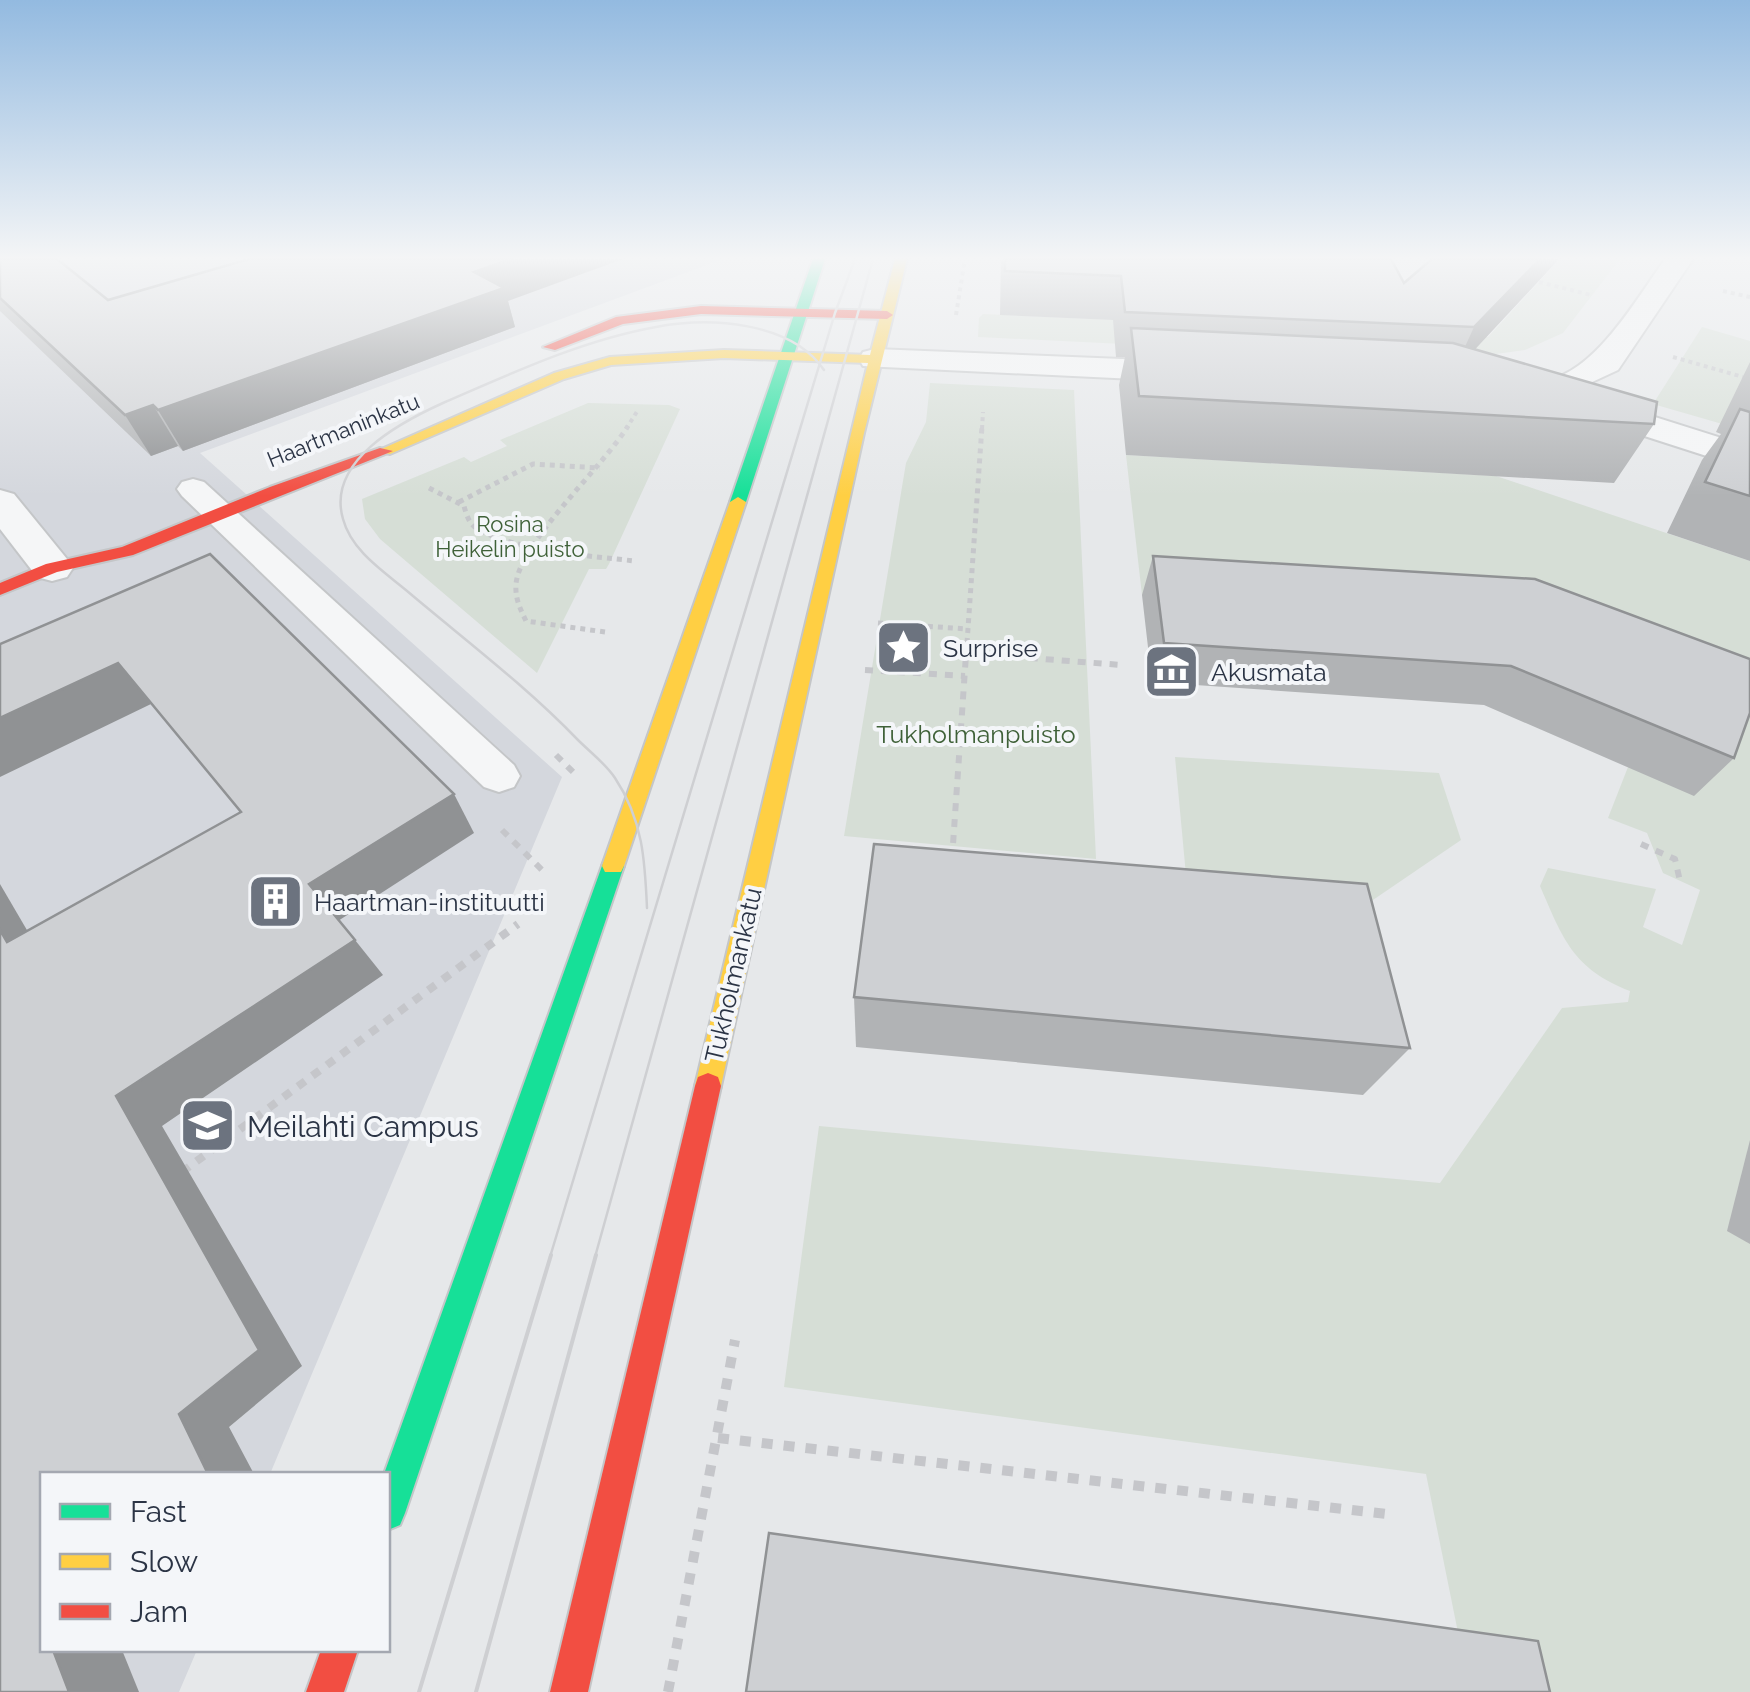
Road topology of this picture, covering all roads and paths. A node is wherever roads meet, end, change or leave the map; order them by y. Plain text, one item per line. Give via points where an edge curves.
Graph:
1 (571, 338) edge
2 (792, 338) edge
3 (881, 338) edge
4 (1624, 338) edge
5 (786, 356) junction
6 (1667, 356) dead end
7 (520, 358) dead end
8 (875, 359) junction
9 (1236, 374) edge
10 (1743, 377) dead end
11 (1472, 386) edge
12 (1549, 392) junction
13 (642, 403) dead end
14 (984, 404) dead end
15 (1750, 459) edge
16 (600, 468) junction
17 (420, 482) dead end
18 (203, 494) junction
19 (0, 502) edge
20 (458, 502) junction
21 (90, 536) dead end
22 (531, 545) junction
23 (634, 561) dead end
24 (52, 568) junction
25 (0, 589) edge
26 (862, 622) dead end
27 (968, 629) junction
28 (605, 632) dead end
29 (966, 653) junction
30 (1121, 664) dead end
31 (854, 669) dead end
32 (965, 676) junction
33 (498, 776) dead end
34 (1640, 844) dead end
35 (951, 871) edge
36 (1680, 881) dead end
37 (524, 920) dead end
38 (173, 1179) dead end
39 (718, 1438) dead end
40 (390, 1508) edge
41 (1387, 1514) dead end
42 (339, 1652) edge
43 (326, 1692) edge
44 (569, 1692) edge

1 - 7 main road
2 - 5 main road
3 - 8 main road, Tukholmankatu
4 - 12 street via 1606,363
5 - 8 main road, Haartmaninkatu
5 - 18 main road, Haartmaninkatu via 660,356 592,366 356,464
5 - 40 main road
6 - 10 path
8 - 9 street
8 - 44 main road, Tukholmankatu
11 - 12 street
12 - 15 street
13 - 16 path
14 - 27 path
16 - 20 path via 533,464
16 - 22 path
17 - 20 path
18 - 24 main road, Haartmaninkatu via 127,551
18 - 33 lane
19 - 24 street
20 - 22 path via 480,531
21 - 24 main road, Haartmaninkatu
22 - 23 path
22 - 28 path via 516,593 526,622
24 - 25 main road, Haartmaninkatu
26 - 27 path
27 - 29 path
29 - 30 path
29 - 32 path
31 - 32 path
32 - 35 path
34 - 36 path via 1674,859
37 - 38 path
39 - 41 path
42 - 43 main road

